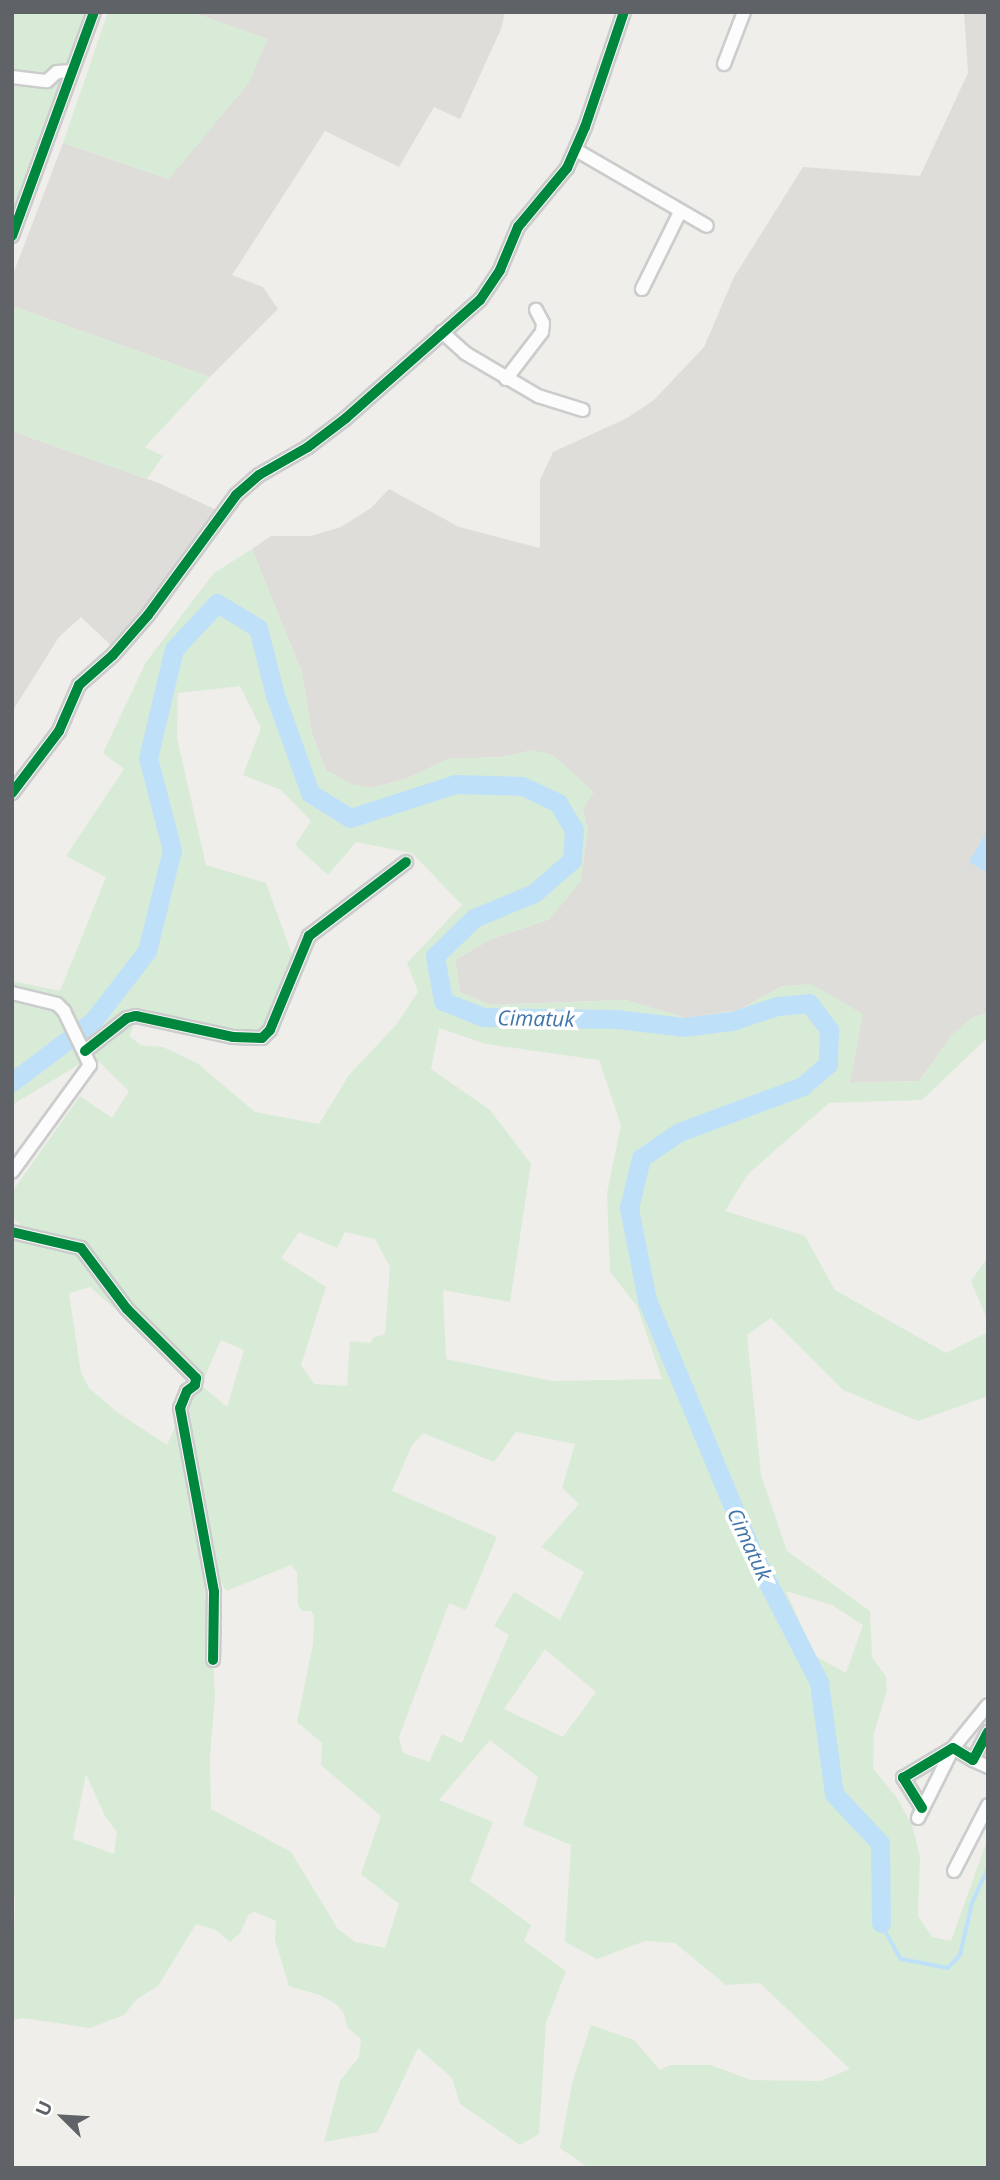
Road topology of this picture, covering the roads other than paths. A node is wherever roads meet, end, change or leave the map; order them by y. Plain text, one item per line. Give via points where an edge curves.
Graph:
1 (94, 12) edge
2 (624, 12) edge
3 (744, 12) edge
4 (723, 64) dead end
5 (71, 71) junction
6 (12, 77) edge
7 (576, 150) junction
8 (680, 212) junction
9 (707, 226) dead end
10 (12, 236) edge
11 (642, 289) dead end
12 (536, 310) dead end
13 (442, 332) junction
14 (506, 379) junction
15 (583, 410) dead end
16 (12, 793) edge
17 (406, 862) dead end
18 (12, 993) edge
19 (83, 1048) junction
20 (12, 1172) edge
21 (12, 1232) edge
22 (213, 1660) dead end
23 (988, 1705) edge
24 (988, 1732) edge
25 (953, 1748) junction
26 (973, 1760) junction
27 (988, 1768) edge
28 (988, 1805) edge
29 (954, 1871) dead end

1 - 5 street
2 - 7 street
3 - 4 street
5 - 6 street via 57,72 47,81
5 - 10 street
7 - 8 street
7 - 13 street via 552,190 518,227 493,283
8 - 9 street
8 - 11 street
12 - 14 street via 542,332
13 - 14 street
13 - 16 street via 345,418 236,495 148,615 79,685 59,731
14 - 15 street via 546,400
17 - 19 street via 309,936 270,1030 262,1038 233,1037 136,1016
18 - 19 street via 57,1004
19 - 20 street via 89,1060 87,1070
21 - 22 street via 81,1248 127,1309 196,1378 180,1408 214,1592
23 - 25 street
24 - 26 street
25 - 25 street via 903,1778 920,1813
25 - 26 street
26 - 27 street
28 - 29 street

